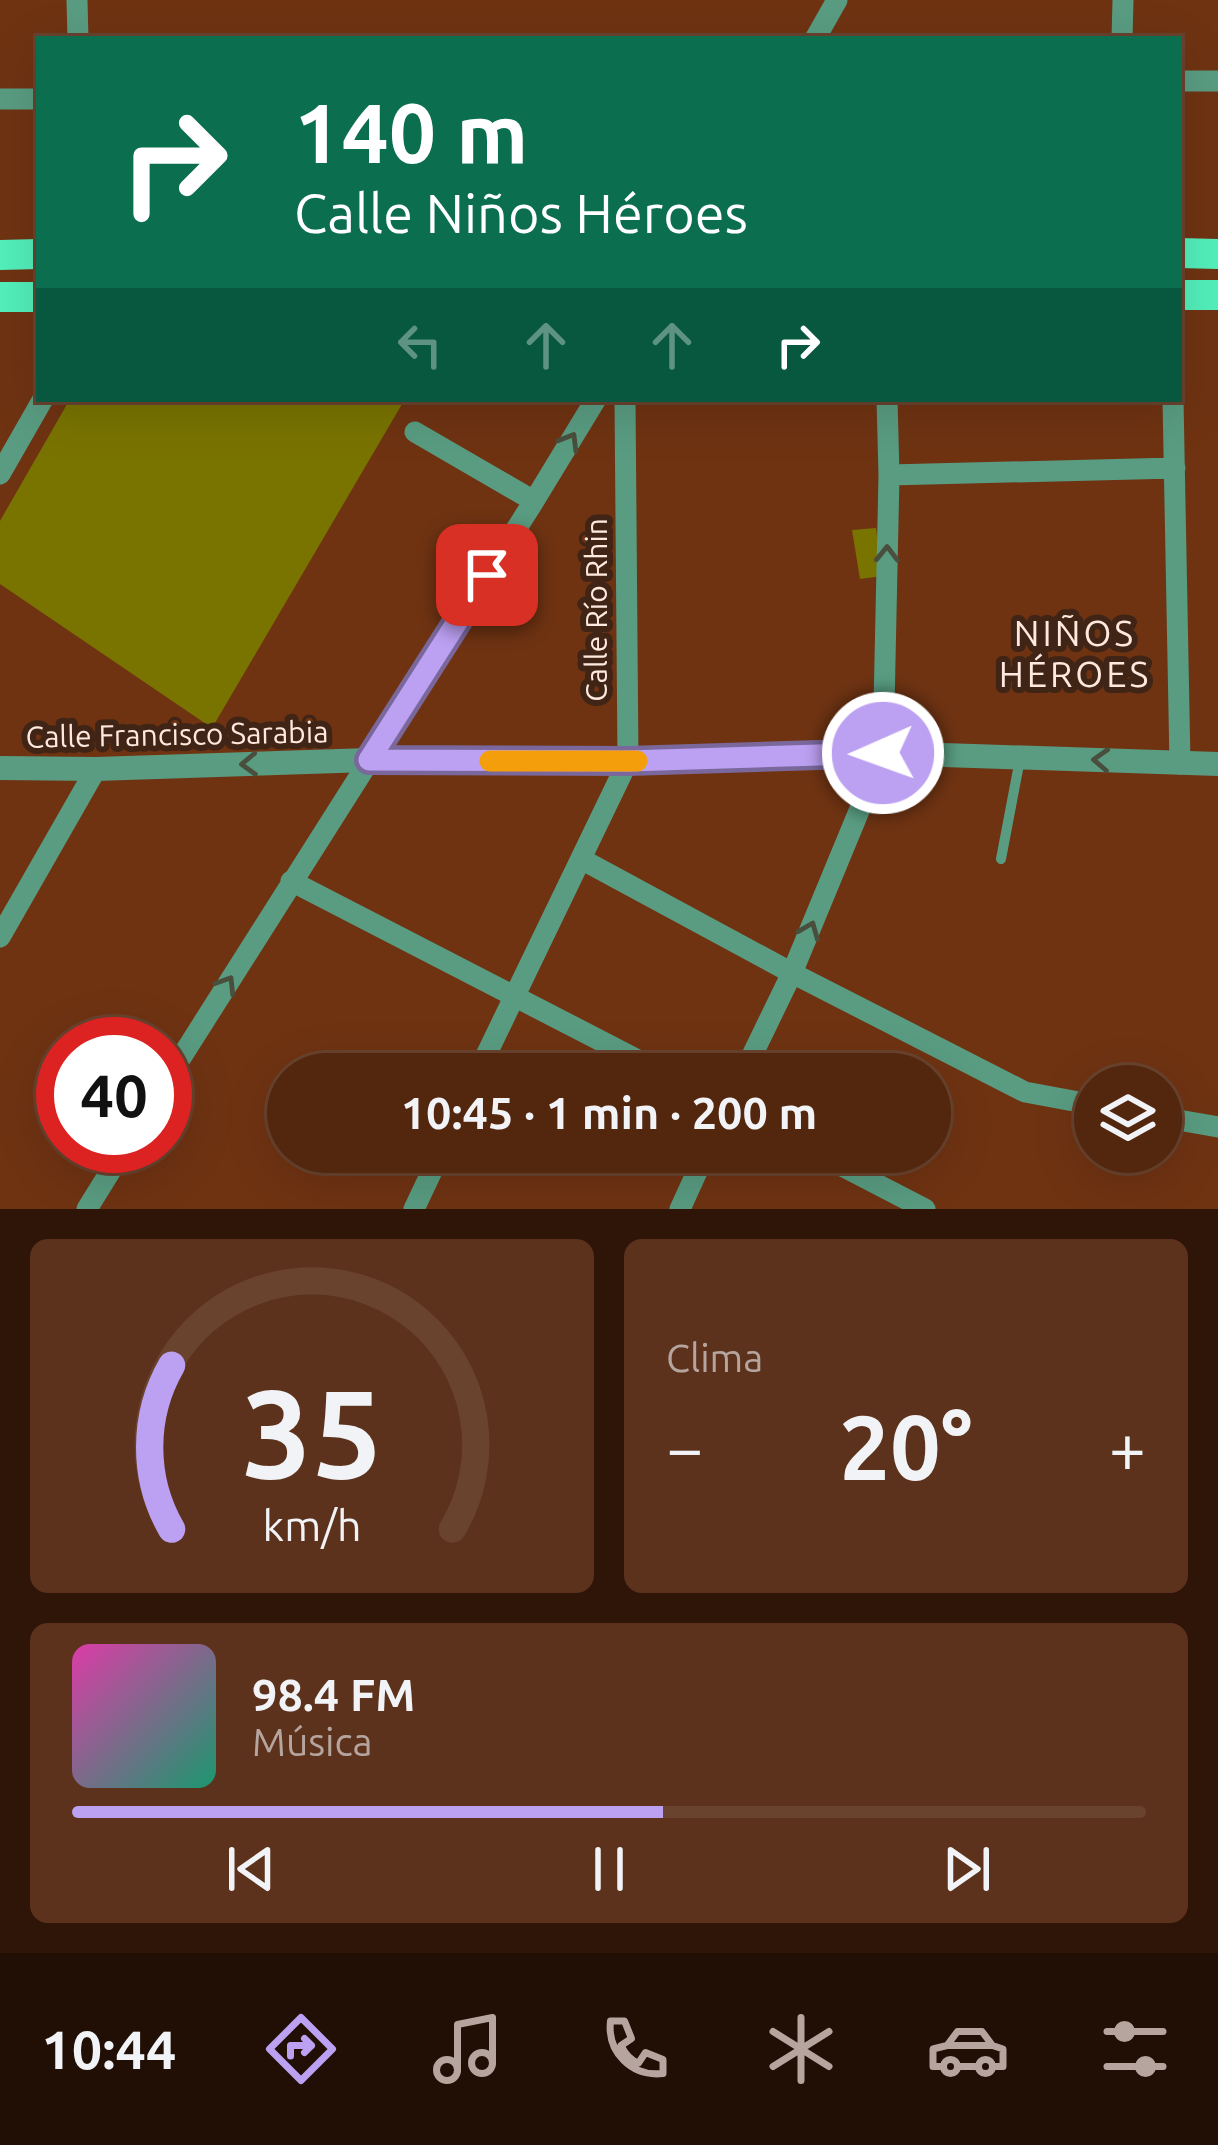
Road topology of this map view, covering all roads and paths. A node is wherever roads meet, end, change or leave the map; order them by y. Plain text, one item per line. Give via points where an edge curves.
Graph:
1 (77, 0) edge
2 (837, 0) edge
3 (1123, 0) edge
4 (78, 36) edge
5 (817, 36) edge
6 (1122, 36) edge
7 (1182, 81) edge
8 (1218, 81) edge
9 (0, 99) edge
10 (36, 99) edge
11 (1182, 253) edge
12 (36, 254) edge
13 (1218, 254) edge
14 (0, 255) edge
15 (1182, 295) edge
16 (1218, 295) edge
17 (0, 297) edge
18 (36, 297) edge
19 (41, 402) edge
20 (594, 402) edge
21 (626, 402) edge
22 (887, 402) edge
23 (1173, 402) edge
24 (415, 432) dead end
25 (1174, 468) junction
26 (0, 474) edge
27 (889, 475) junction
28 (534, 501) junction
29 (883, 753) junction
30 (1020, 756) junction
31 (369, 760) junction
32 (628, 761) junction
33 (1180, 764) junction
34 (1218, 764) edge
35 (0, 768) edge
36 (96, 769) junction
37 (581, 859) junction
38 (1001, 859) dead end
39 (291, 881) junction
40 (0, 937) edge
41 (792, 973) junction
42 (514, 994) junction
43 (192, 1040) edge
44 (487, 1053) edge
45 (625, 1053) edge
46 (753, 1053) edge
47 (1074, 1101) edge
48 (1182, 1121) edge
49 (1218, 1127) edge
50 (109, 1173) edge
51 (431, 1173) edge
52 (696, 1173) edge
53 (856, 1173) edge
54 (87, 1209) edge
55 (414, 1209) edge
56 (680, 1209) edge
57 (925, 1209) edge

1 - 4 street
2 - 5 street
3 - 6 street
7 - 8 street
9 - 10 street
11 - 13 main road
12 - 14 main road
15 - 16 main road
17 - 18 main road
19 - 26 street
28 -> 20 street
21 - 32 street, Calle Río Rhin
22 - 27 street
23 - 25 street
24 - 28 street
25 - 27 street
25 - 33 street
29 -> 27 street
28 - 31 street
29 - 30 street, Calle Francisco Sarabia
29 - 32 street, Calle Francisco Sarabia
41 -> 29 street
33 -> 30 street, Calle Francisco Sarabia
30 - 38 lane
31 - 32 street, Calle Francisco Sarabia
31 -> 36 street, Calle Francisco Sarabia
31 - 39 street
32 - 37 street, Calle Río Rhin
33 - 34 street, Calle Francisco Sarabia
35 - 36 street, Calle Francisco Sarabia
36 - 40 street
37 - 41 street
37 - 42 street, Calle Río Rhin
39 - 42 street
43 -> 39 street
41 - 46 street
41 - 47 street via 1025,1092
42 - 44 street, Calle Río Rhin
42 - 45 street
48 - 49 street
50 - 54 street
51 - 55 street
52 - 56 street
53 - 57 street

